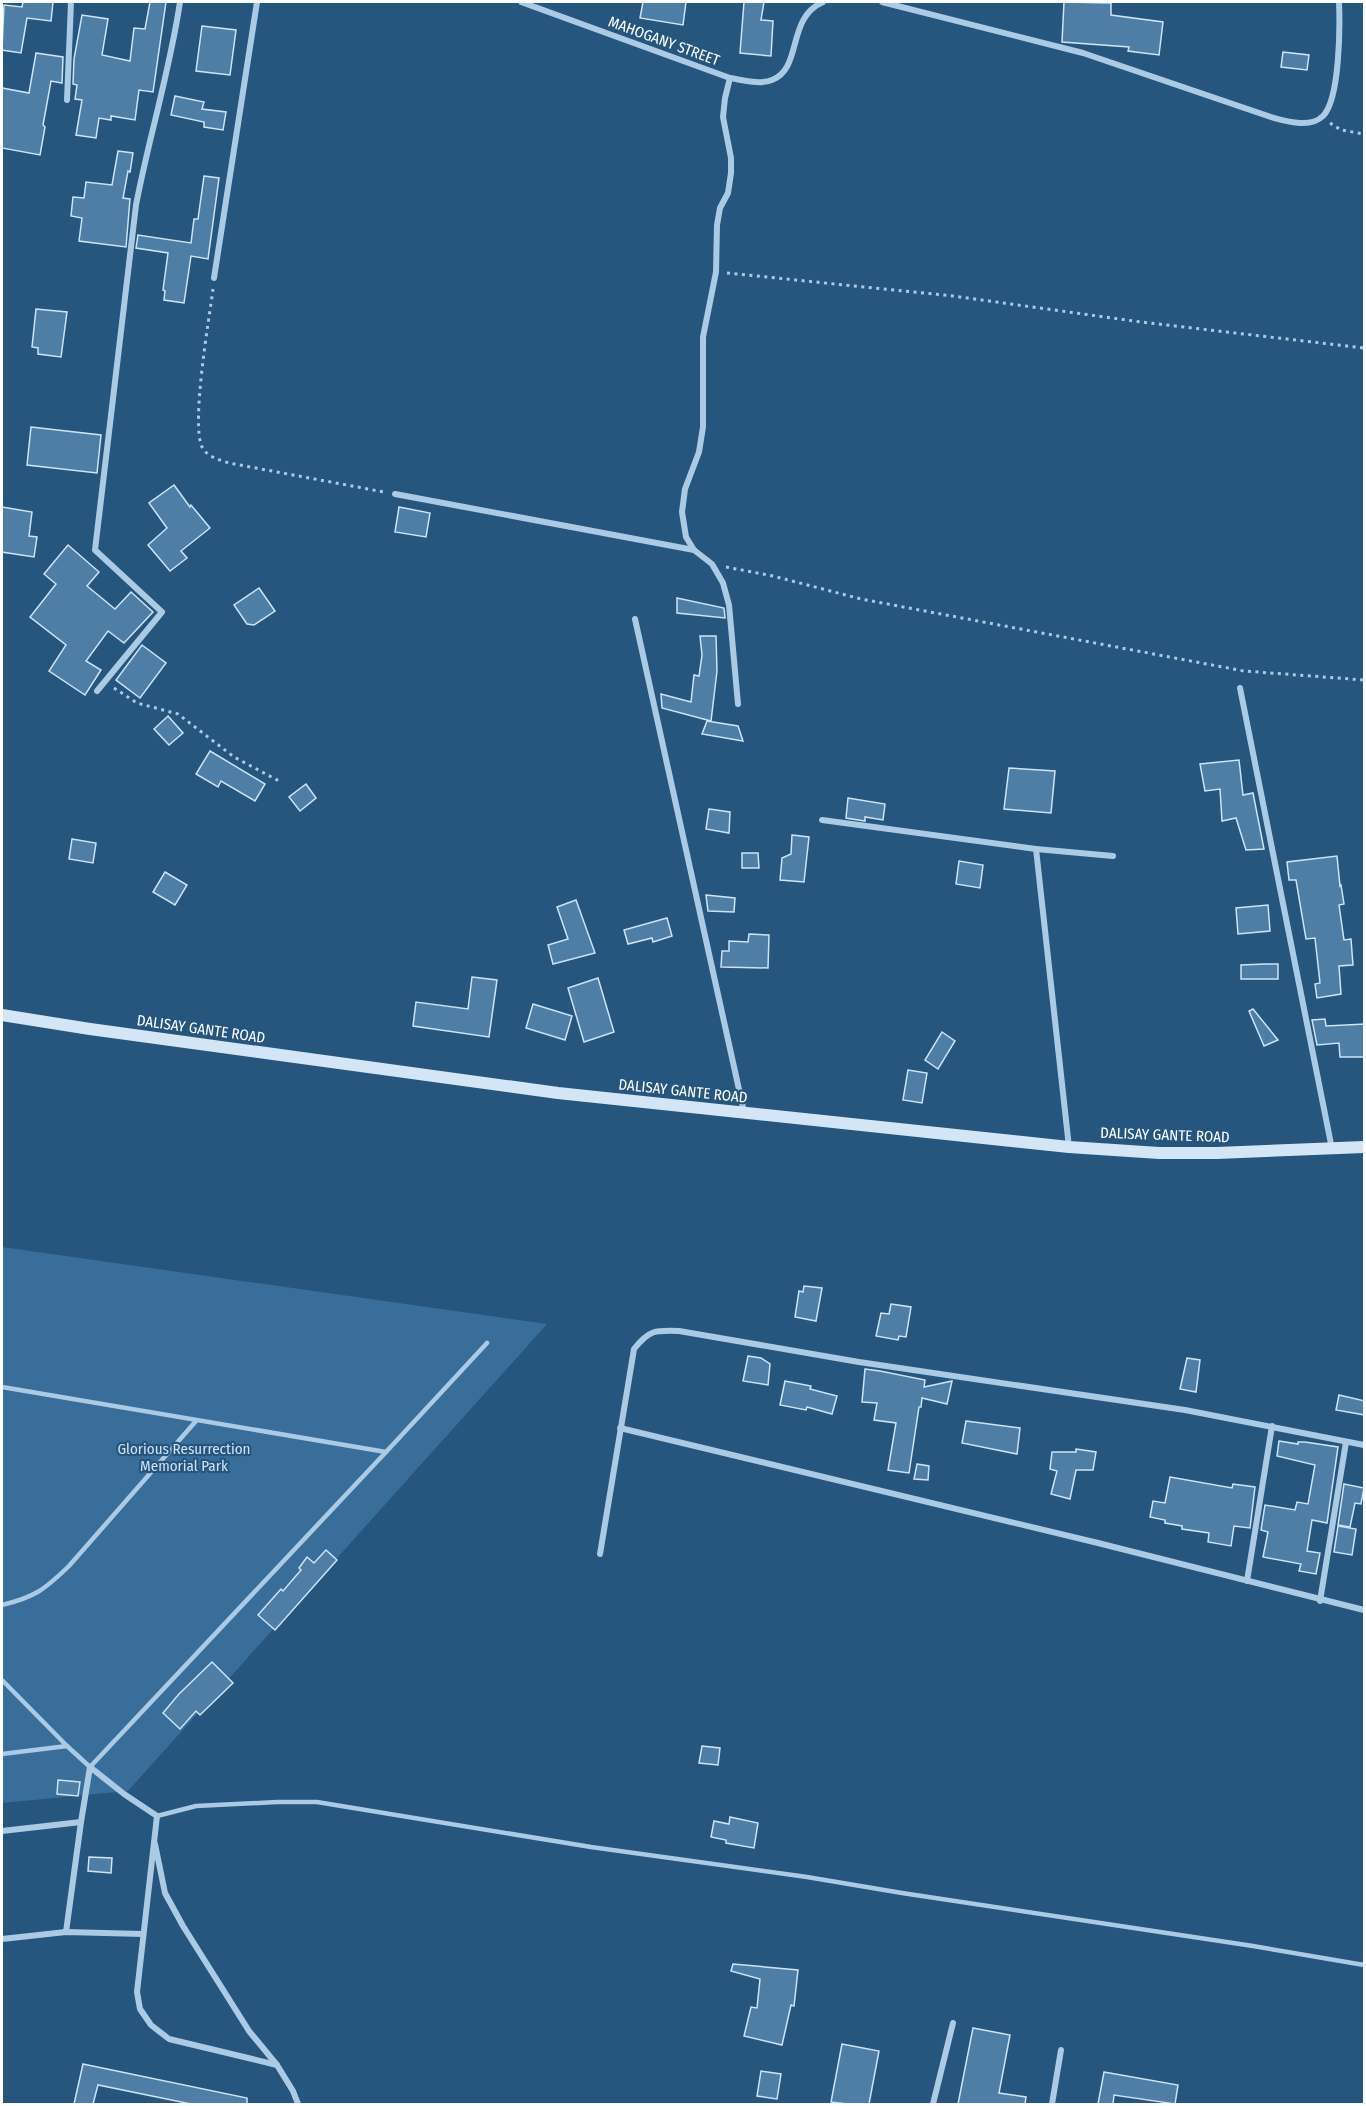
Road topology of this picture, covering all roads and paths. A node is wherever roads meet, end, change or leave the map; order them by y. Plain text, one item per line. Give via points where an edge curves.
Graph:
1 (71, 2) edge
2 (180, 2) edge
3 (257, 2) edge
4 (521, 2) edge
5 (823, 2) edge
6 (882, 2) edge
7 (1339, 2) edge
8 (730, 78) junction
9 (67, 100) dead end
10 (1324, 116) junction
11 (1365, 134) edge
12 (716, 272) junction
13 (214, 278) joint
14 (1365, 348) edge
15 (395, 494) joint
16 (694, 550) junction
17 (712, 564) junction
18 (635, 619) dead end
19 (1365, 680) edge
20 (105, 682) junction
21 (1240, 688) dead end
22 (97, 691) dead end
23 (738, 704) dead end
24 (279, 781) dead end
25 (822, 820) dead end
26 (1036, 849) junction
27 (1113, 856) dead end
28 (2, 1015) edge
29 (744, 1112) junction
30 (1069, 1147) junction
31 (1365, 1147) edge
32 (1332, 1149) junction
33 (487, 1343) dead end
34 (2, 1387) edge
35 (196, 1421) junction
36 (1272, 1426) junction
37 (620, 1428) junction
38 (1346, 1442) junction
39 (1365, 1445) edge
40 (386, 1452) junction
41 (600, 1554) dead end
42 (1247, 1581) junction
43 (1320, 1600) junction
44 (2, 1605) edge
45 (1365, 1611) edge
46 (2, 1680) edge
47 (67, 1746) junction
48 (2, 1754) edge
49 (90, 1767) junction
50 (157, 1816) junction
51 (81, 1822) junction
52 (2, 1831) edge
53 (153, 1837) junction
54 (66, 1932) junction
55 (143, 1934) junction
56 (2, 1939) edge
57 (1365, 1965) edge
58 (953, 2024) dead end
59 (1061, 2050) dead end
60 (277, 2065) junction
61 (298, 2104) edge
62 (933, 2104) edge
63 (1052, 2104) edge

1 - 9 street
2 - 20 street via 136,205 95,549 162,612
3 - 13 street
4 - 8 street, MAHOGANY STREET
5 - 8 street, MAHOGANY STREET via 812,7 800,22 793,53 783,72 772,80 756,82
6 - 10 street via 1083,53 1281,120 1305,123
7 - 10 street via 1335,80
8 - 12 street via 723,117 731,173 717,225
10 - 11 path via 1341,130
12 - 14 path via 953,296
12 - 16 street via 703,337 703,427 682,512 686,537
13 - 15 path via 198,410 202,449 213,458 230,463
15 - 16 street
16 - 17 street
17 - 19 path via 861,598 1244,671
17 - 23 street via 729,605
18 - 29 street
20 - 22 street
20 - 24 path via 137,703 178,714 234,757
21 - 32 street
25 - 26 street
26 - 27 street
26 - 30 street
28 - 29 main road, DALISAY GANTE ROAD via 558,1094
29 - 30 main road, DALISAY GANTE ROAD
30 - 32 main road, DALISAY GANTE ROAD via 1217,1154
31 - 32 main road, DALISAY GANTE ROAD
33 - 40 lane
34 - 35 lane
35 - 40 lane
35 - 44 lane via 50,1585 27,1598
36 - 37 street via 659,1330 645,1335 634,1349
36 - 38 street
36 - 42 street
37 - 41 street
37 - 42 street
38 - 39 street
38 - 43 street
40 - 49 lane
42 - 43 street
43 - 45 street
46 - 47 lane
47 - 48 lane
47 - 49 lane
49 - 50 street
49 - 51 street
50 - 53 street
50 - 57 lane via 196,1806 317,1802
51 - 52 street
51 - 54 street
53 - 55 street
53 - 60 street via 165,1893 178,1918 249,2031
54 - 55 street
54 - 56 street
55 - 60 street via 137,1992 140,2009 150,2025 169,2039
58 - 62 street
59 - 63 street
60 - 61 street

